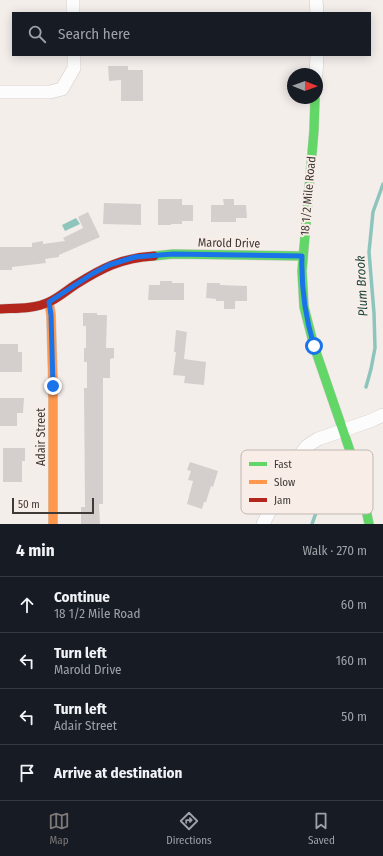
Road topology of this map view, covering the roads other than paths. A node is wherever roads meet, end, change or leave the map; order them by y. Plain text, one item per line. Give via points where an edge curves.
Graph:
1 (73, 0) edge
2 (316, 0) edge
3 (73, 12) edge
4 (317, 12) edge
5 (74, 56) edge
6 (316, 56) edge
7 (316, 68) edge
8 (0, 92) edge
9 (315, 104) edge
10 (302, 256) junction
11 (49, 302) junction
12 (0, 309) edge
13 (383, 414) edge
14 (343, 430) junction
15 (303, 450) edge
16 (350, 450) edge
17 (268, 514) edge
18 (367, 514) edge
19 (53, 524) edge
20 (263, 524) edge
21 (369, 524) edge

1 - 3 street
2 - 4 street
5 - 8 street via 74,68 62,89 50,92
6 - 7 street
9 - 10 street, 18 1/2 Mile Road
10 - 11 street, Marold Drive via 173,254 135,257 120,260 98,271
10 - 14 street, 18 1/2 Mile Road via 302,286 308,326
11 - 12 street, Marold Drive via 36,306
11 - 19 street, Adair Street via 53,386
13 - 14 street
14 - 15 street via 318,439
14 - 16 street, 18 1/2 Mile Road
17 - 20 street
18 - 21 street, 18 1/2 Mile Road

